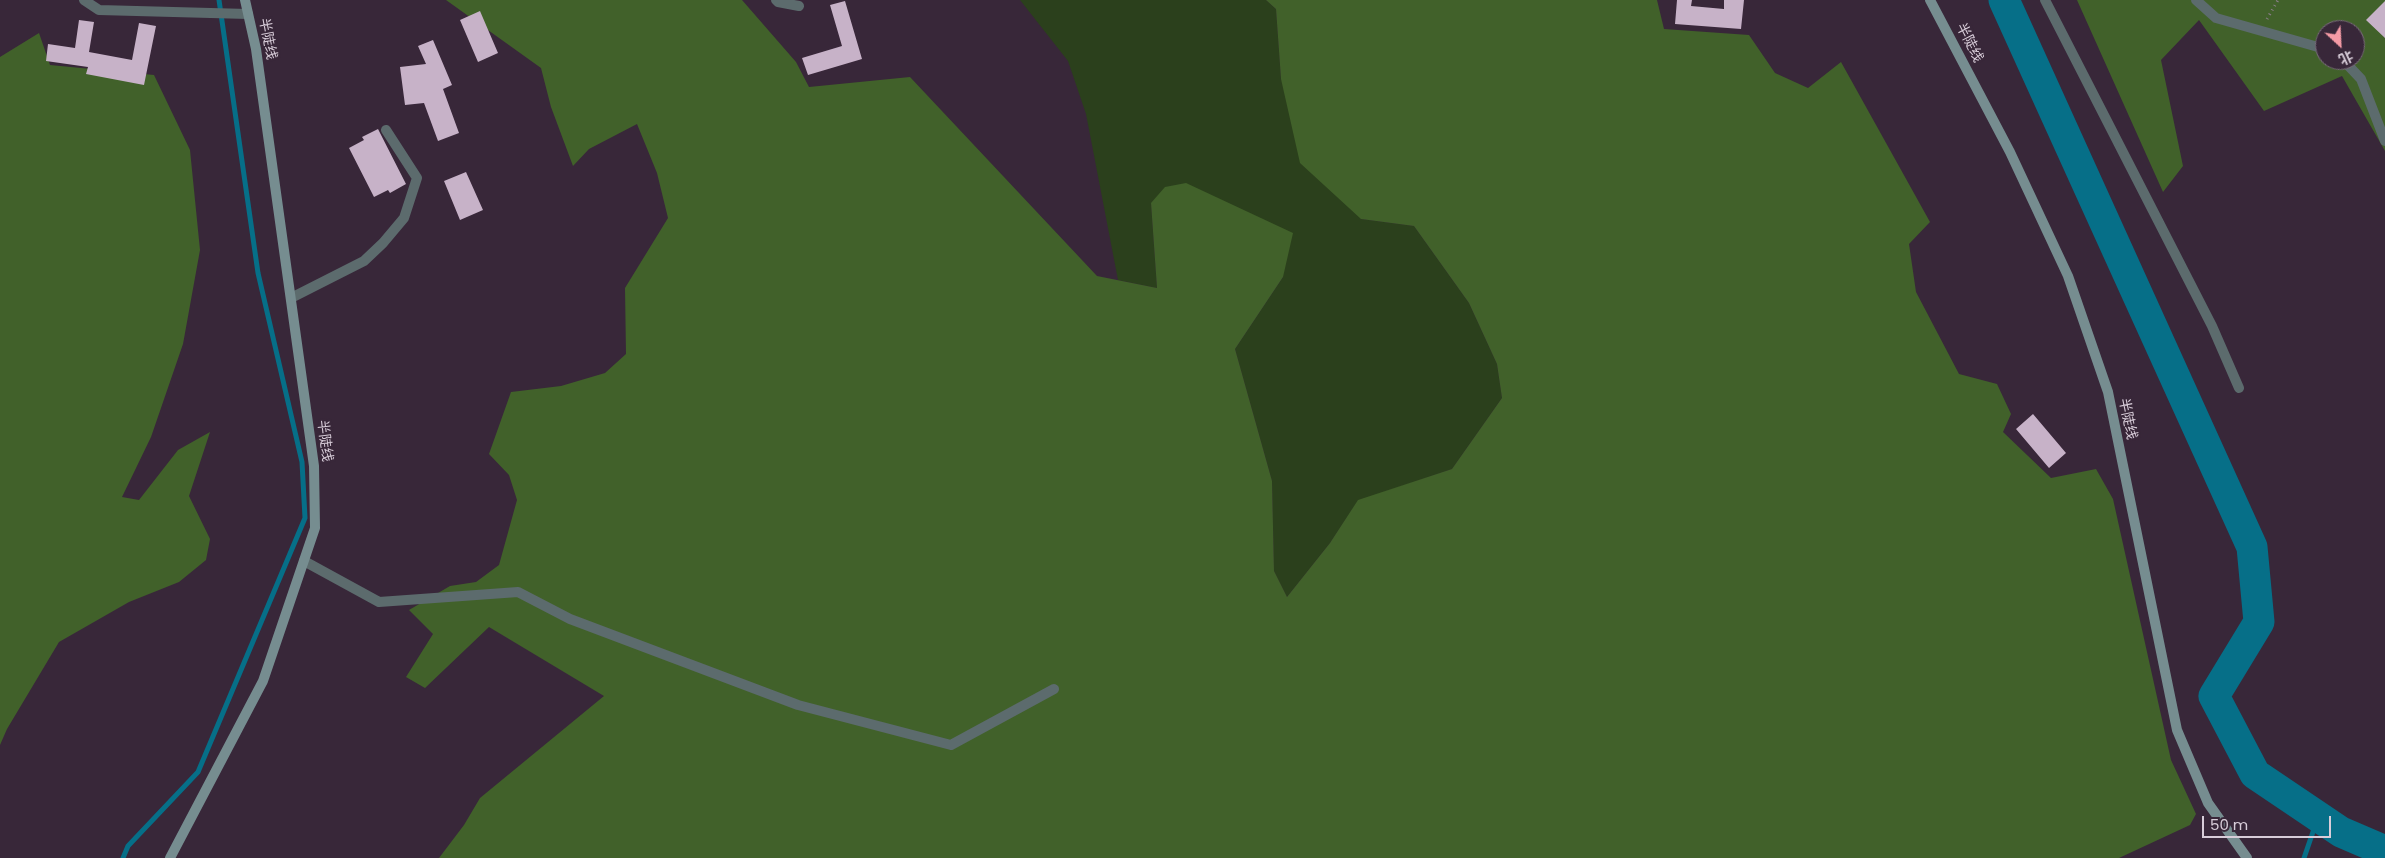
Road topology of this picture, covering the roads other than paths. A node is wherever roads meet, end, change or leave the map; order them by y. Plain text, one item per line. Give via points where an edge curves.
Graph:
1 (84, 0) edge
2 (244, 0) edge
3 (776, 0) edge
4 (1930, 0) edge
5 (2045, 0) edge
6 (2196, 0) edge
7 (799, 6) dead end
8 (248, 14) junction
9 (2315, 47) edge
10 (2352, 70) edge
11 (386, 130) dead end
12 (2385, 141) edge
13 (290, 298) junction
14 (2239, 388) dead end
15 (304, 561) junction
16 (1054, 688) dead end
17 (170, 858) edge
18 (2247, 858) edge

1 - 8 street via 99,10
2 - 8 street, 半陡线
3 - 7 street
4 - 18 street, 半陡线 via 2010,152 2068,276 2108,392 2177,730 2208,804
5 - 14 street via 2212,326
6 - 9 street via 2216,18
8 - 13 street, 半陡线 via 256,48
10 - 12 street via 2361,79
11 - 13 street via 417,178 404,218 364,260
13 - 15 street, 半陡线 via 314,466 315,528
15 - 16 street via 379,602 518,592 570,619 798,705 952,745
15 - 17 street, 半陡线 via 263,681

